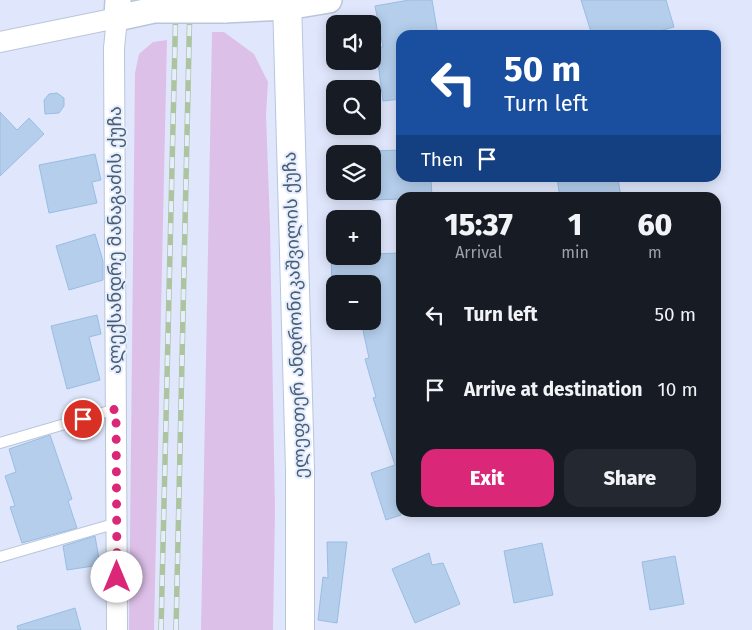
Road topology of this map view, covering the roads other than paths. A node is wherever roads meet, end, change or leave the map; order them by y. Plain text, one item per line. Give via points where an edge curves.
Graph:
1 (329, 0) edge
2 (287, 4) edge
3 (117, 9) edge
4 (0, 42) edge
5 (116, 409) junction
6 (0, 443) edge
7 (117, 523) junction
8 (0, 557) edge
9 (118, 630) edge
10 (300, 630) edge

1 - 2 street
2 - 3 street, bridge via 224,10
2 - 10 main road, ელეფთერ ანდრონიკაშვილის ქუჩა via 300,470
3 - 4 street
3 - 5 street, ალექსანდრე მანაგაძის ქუჩა via 114,48
5 - 6 lane
5 - 7 street, ალექსანდრე მანაგაძის ქუჩა
7 - 8 lane
7 - 9 street, ალექსანდრე მანაგაძის ქუჩა

